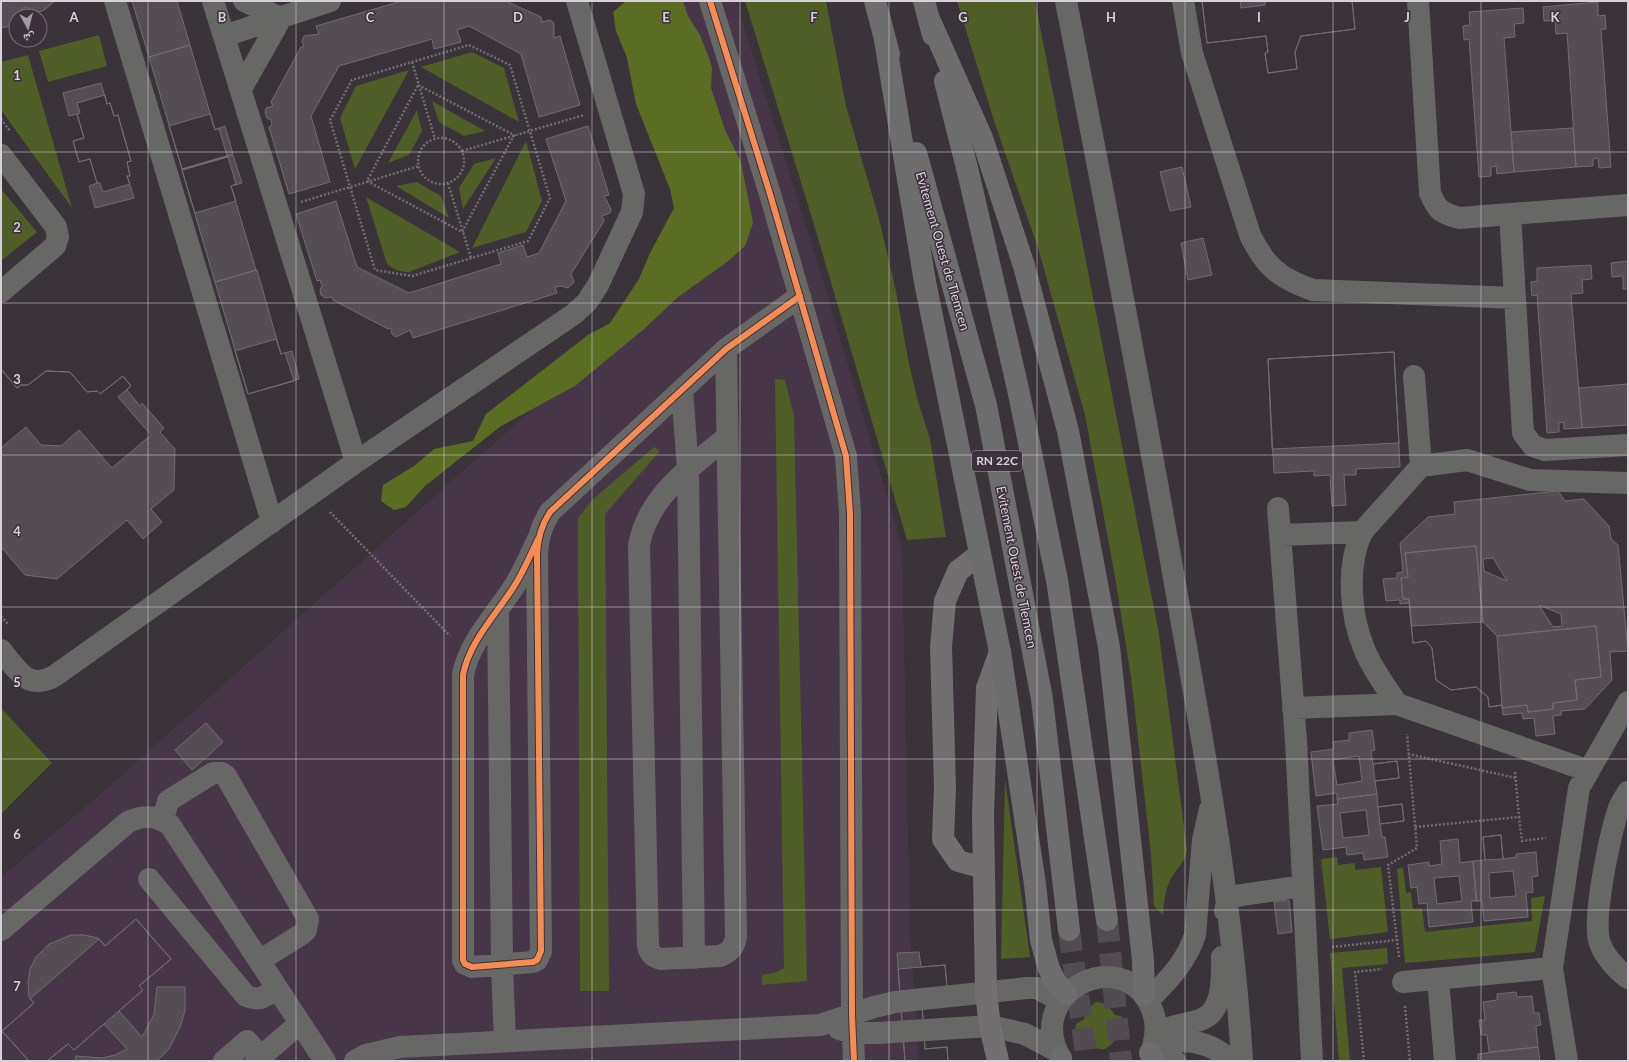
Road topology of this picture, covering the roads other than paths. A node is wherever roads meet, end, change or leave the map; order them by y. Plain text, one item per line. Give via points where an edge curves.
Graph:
1 (115, 1) edge
2 (213, 1) edge
3 (244, 1) edge
4 (330, 1) edge
5 (577, 1) edge
6 (710, 1) edge
7 (875, 1) edge
8 (1066, 1) edge
9 (1183, 1) edge
10 (1418, 1) edge
11 (927, 11) edge
12 (281, 18) junction
13 (224, 36) junction
14 (885, 40) junction
15 (240, 89) junction
16 (1, 155) edge
17 (1628, 205) edge
18 (1510, 214) junction
19 (1, 292) edge
20 (800, 296) junction
21 (1515, 298) junction
22 (726, 349) junction
23 (1414, 376) dead end
24 (682, 390) junction
25 (727, 437) junction
26 (1628, 445) edge
27 (356, 462) junction
28 (1421, 466) junction
29 (688, 469) junction
30 (1628, 483) edge
31 (1278, 508) dead end
32 (272, 522) junction
33 (1362, 532) junction
34 (1280, 535) junction
35 (538, 539) junction
36 (980, 554) junction
37 (498, 609) junction
38 (1, 650) edge
39 (1000, 652) junction
40 (1628, 702) edge
41 (1401, 705) junction
42 (1293, 708) junction
43 (1589, 771) junction
44 (1628, 792) edge
45 (1213, 798) junction
46 (163, 820) junction
47 (984, 868) junction
48 (149, 879) dead end
49 (1303, 886) junction
50 (1228, 896) junction
51 (1108, 920) tunnel mouth
52 (1, 930) edge
53 (1070, 930) tunnel mouth
54 (694, 958) junction
55 (259, 961) junction
56 (502, 965) junction
57 (1552, 968) junction
58 (1402, 975) road end
59 (1628, 978) edge
60 (1438, 979) junction
61 (277, 988) junction
62 (986, 994) junction
63 (1063, 997) junction
64 (1146, 998) junction
65 (300, 1023) junction
66 (853, 1024) junction
67 (990, 1026) junction
68 (505, 1041) junction
69 (1152, 1050) edge
70 (1061, 1058) edge
71 (258, 1059) edge
72 (224, 1061) edge
73 (325, 1061) edge
74 (355, 1061) edge
75 (854, 1061) edge
76 (998, 1061) edge
77 (1175, 1061) edge
78 (1231, 1061) edge
79 (1242, 1061) edge
80 (1312, 1061) edge
81 (1445, 1061) edge
82 (1567, 1061) edge

1 - 32 street
2 - 13 street
3 - 12 street
4 - 12 street
5 - 27 street via 634,194 632,212 598,285 587,302 574,314
6 - 20 street
7 - 14 highway, Evitement Ouest de Tlemcen / RN 22C
8 - 45 street via 1120,274
9 - 21 street via 1192,53 1250,235 1271,268 1298,285 1313,290
10 - 18 street via 1430,193 1435,206 1445,214 1459,218
11 - 51 highway, RN 22C via 968,172 1018,389 1058,580
11 - 64 highway, RN 22C via 982,138 1024,266 1068,431 1109,647
12 - 13 street
12 - 15 street
13 - 15 street
14 - 36 highway, RN 22C via 925,282
14 - 53 highway, Evitement Ouest de Tlemcen / RN 22C via 986,405 1042,699
15 - 27 street
16 - 19 street via 56,227 58,237 54,246
17 - 18 street
18 - 21 street
20 - 22 street
20 - 66 street via 846,456 850,506
21 - 26 street via 1522,423 1527,440 1533,446 1545,450
22 - 24 street
22 - 25 street
23 - 28 street
24 - 29 street
24 - 35 street via 550,512
25 - 29 street
25 - 54 street via 736,937 735,945 729,953
27 - 32 street
28 - 30 street via 1467,460 1530,480
28 - 33 street
29 - 54 street
29 - 54 street via 649,513 642,528 639,545 648,946 649,952 661,959
31 - 34 street
32 - 38 street via 44,682 31,681 23,676
33 - 34 street
33 - 41 street via 1355,547 1352,580 1358,633 1377,674
34 - 42 street
35 - 37 street via 514,587
35 - 56 street via 541,951 538,960 533,962
36 - 39 highway, RN 22C
36 - 47 main road via 958,571 945,601 941,646 945,787 943,839 958,862
37 - 56 street
37 - 56 street via 468,655 462,675 463,960 472,967
39 - 47 main road via 986,688
39 - 63 highway via 1041,940 1049,969
40 - 43 street
41 - 42 street
41 - 43 street
42 - 49 street
43 - 57 street via 1579,788
44 - 59 street via 1620,808 1607,859 1598,910 1599,941 1615,968
45 - 50 street
45 - 64 street via 1203,840 1195,935 1190,950 1182,964
46 - 52 street via 151,816 138,817 128,822
46 - 55 street via 170,825
46 - 55 street via 168,801 213,774 222,773 226,776 308,919 306,930 302,934
47 - 62 main road
48 - 61 street via 246,996 254,1000 260,999
49 - 50 street
49 - 80 street
50 - 69 street via 1224,916 1222,979 1215,1008 1209,1016 1201,1020 1171,1026
50 - 79 street
55 - 61 street
56 - 68 street
57 - 60 street
57 - 82 street
58 - 60 street
60 - 81 street
61 - 65 street
62 - 63 street via 1037,988
62 - 66 street via 895,1002 874,1007
62 - 67 main road
63 - 64 street via 1084,982 1105,977 1122,980
63 - 70 street via 1053,1017 1052,1026 1052,1034
64 - 69 street via 1156,1023
65 - 71 street
65 - 73 street
66 - 67 street via 913,1032
66 - 68 street
66 - 75 street
67 - 70 street via 1025,1034
67 - 76 main road
68 - 74 street via 400,1047
69 - 77 street
69 - 78 street via 1188,1040 1203,1043
71 - 72 street via 247,1041

